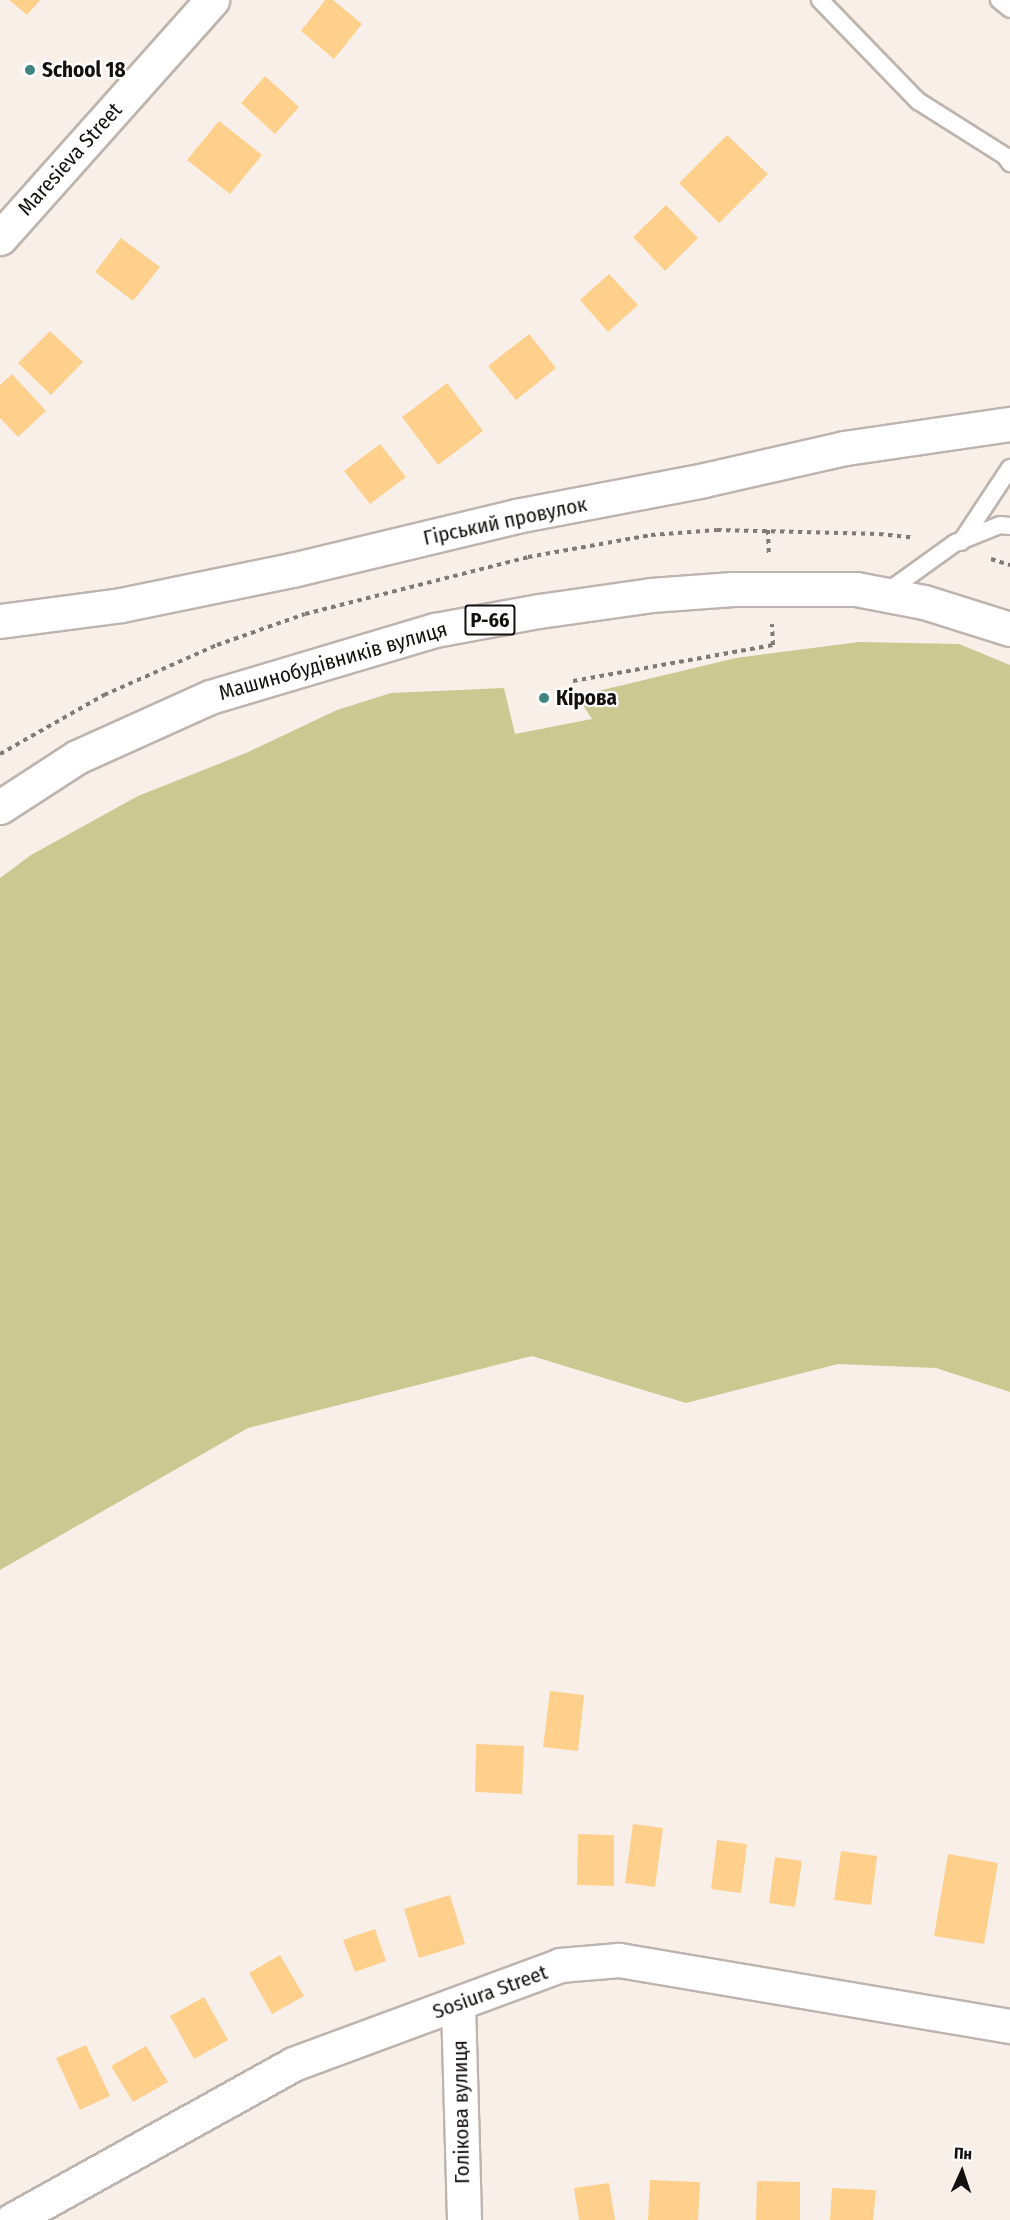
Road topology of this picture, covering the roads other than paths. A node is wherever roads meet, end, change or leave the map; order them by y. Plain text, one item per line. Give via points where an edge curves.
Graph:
1 (212, 0) edge
2 (820, 0) edge
3 (999, 0) edge
4 (1010, 9) edge
5 (1010, 163) edge
6 (0, 238) edge
7 (1010, 424) edge
8 (1010, 468) edge
9 (1010, 526) edge
10 (961, 543) junction
11 (883, 594) junction
12 (0, 621) edge
13 (1010, 629) edge
14 (0, 807) edge
15 (458, 2004) junction
16 (1010, 2026) edge
17 (12, 2220) edge
18 (464, 2220) edge

1 - 6 street, Maresieva Street
2 - 5 lane via 918,101 1005,156
3 - 4 lane
7 - 12 street, Гірський провулок via 845,448 516,516 296,569 121,605
8 - 10 lane
9 - 10 lane via 1000,525
10 - 11 lane
11 - 13 street, Машинобудівників вулиця / Р-66 via 924,602
11 - 14 street, Машинобудівників вулиця / Р-66 via 770,587 651,595 435,630 210,697 76,757
15 - 16 street, Sosiura Street via 560,1965 619,1960
15 - 17 street, Sosiura Street via 293,2064
15 - 18 street, Голікова вулиця

